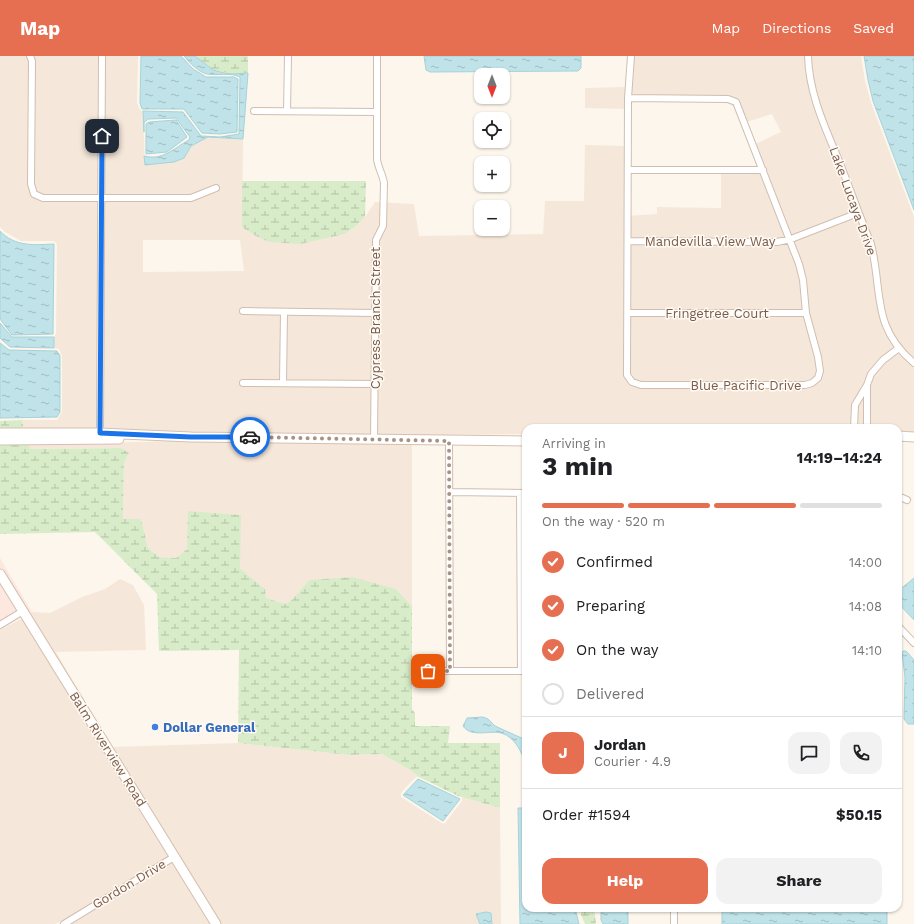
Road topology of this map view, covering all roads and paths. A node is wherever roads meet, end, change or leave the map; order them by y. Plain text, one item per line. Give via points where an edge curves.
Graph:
1 (30, 56) edge
2 (102, 56) edge
3 (288, 56) edge
4 (378, 56) edge
5 (632, 56) edge
6 (808, 56) edge
7 (628, 98) junction
8 (254, 111) dead end
9 (287, 111) junction
10 (377, 112) junction
11 (628, 170) junction
12 (763, 170) junction
13 (216, 188) dead end
14 (102, 199) junction
15 (858, 214) junction
16 (790, 239) junction
17 (628, 241) junction
18 (243, 311) dead end
19 (284, 312) junction
20 (375, 313) junction
21 (628, 313) junction
22 (806, 313) junction
23 (899, 348) junction
24 (914, 363) edge
25 (243, 383) dead end
26 (283, 383) junction
27 (375, 384) junction
28 (867, 385) junction
29 (854, 424) edge
30 (867, 424) edge
31 (0, 433) edge
32 (100, 436) junction
33 (902, 436) edge
34 (914, 437) edge
35 (374, 439) junction
36 (0, 440) edge
37 (449, 441) junction
38 (522, 441) edge
39 (902, 442) edge
40 (914, 442) edge
41 (449, 492) junction
42 (522, 493) edge
43 (902, 498) edge
44 (907, 500) dead end
45 (0, 574) edge
46 (23, 611) junction
47 (0, 624) edge
48 (902, 630) edge
49 (914, 643) edge
50 (417, 671) dead end
51 (450, 671) junction
52 (522, 671) edge
53 (174, 857) junction
54 (674, 912) edge
55 (64, 924) edge
56 (216, 924) edge
57 (674, 924) edge

1 - 14 street via 31,184 34,194 43,198
2 - 14 street
3 - 9 street
4 - 10 street, Cypress Branch Street
5 - 7 street, Blue Pacific Drive
6 - 15 street, Lake Lucaya Drive via 808,70 820,114
7 - 11 street, Blue Pacific Drive
7 - 12 street, Blue Pacific Drive via 736,102
8 - 9 street
9 - 10 street
10 - 20 street, Cypress Branch Street via 377,164 384,184 383,226 376,240
11 - 12 street
11 - 17 street, Blue Pacific Drive
12 - 16 street, Blue Pacific Drive
13 - 14 street via 191,198
14 - 32 street
15 - 16 street, Mandevilla View Way
15 - 23 street, Lake Lucaya Drive via 871,244 876,264 881,312 889,333
16 - 17 street, Mandevilla View Way via 777,242
16 - 22 street, Blue Pacific Drive via 803,280
17 - 21 street, Blue Pacific Drive
18 - 19 street
19 - 20 street
19 - 26 street
20 - 27 street, Cypress Branch Street
21 - 22 street, Fringetree Court
21 - 22 street, Blue Pacific Drive via 627,375 632,382 641,385 812,383 818,378 820,370
23 - 24 street, Lake Lucaya Drive
23 - 28 street via 878,364
25 - 26 street
26 - 27 street
27 - 35 street, Cypress Branch Street
28 - 29 street via 855,405
28 - 30 street
31 - 32 street
32 - 35 street
32 - 36 street
33 - 34 street
35 - 37 street
37 - 38 street
37 - 41 street
39 - 40 street
41 - 42 street
41 - 51 street
43 - 44 street
45 - 46 street, Balm Riverview Road
46 - 47 street
46 - 53 street, Balm Riverview Road
48 - 49 street
50 - 51 street
51 - 52 street
53 - 55 street, Gordon Drive
53 - 56 street, Balm Riverview Road
54 - 57 street

